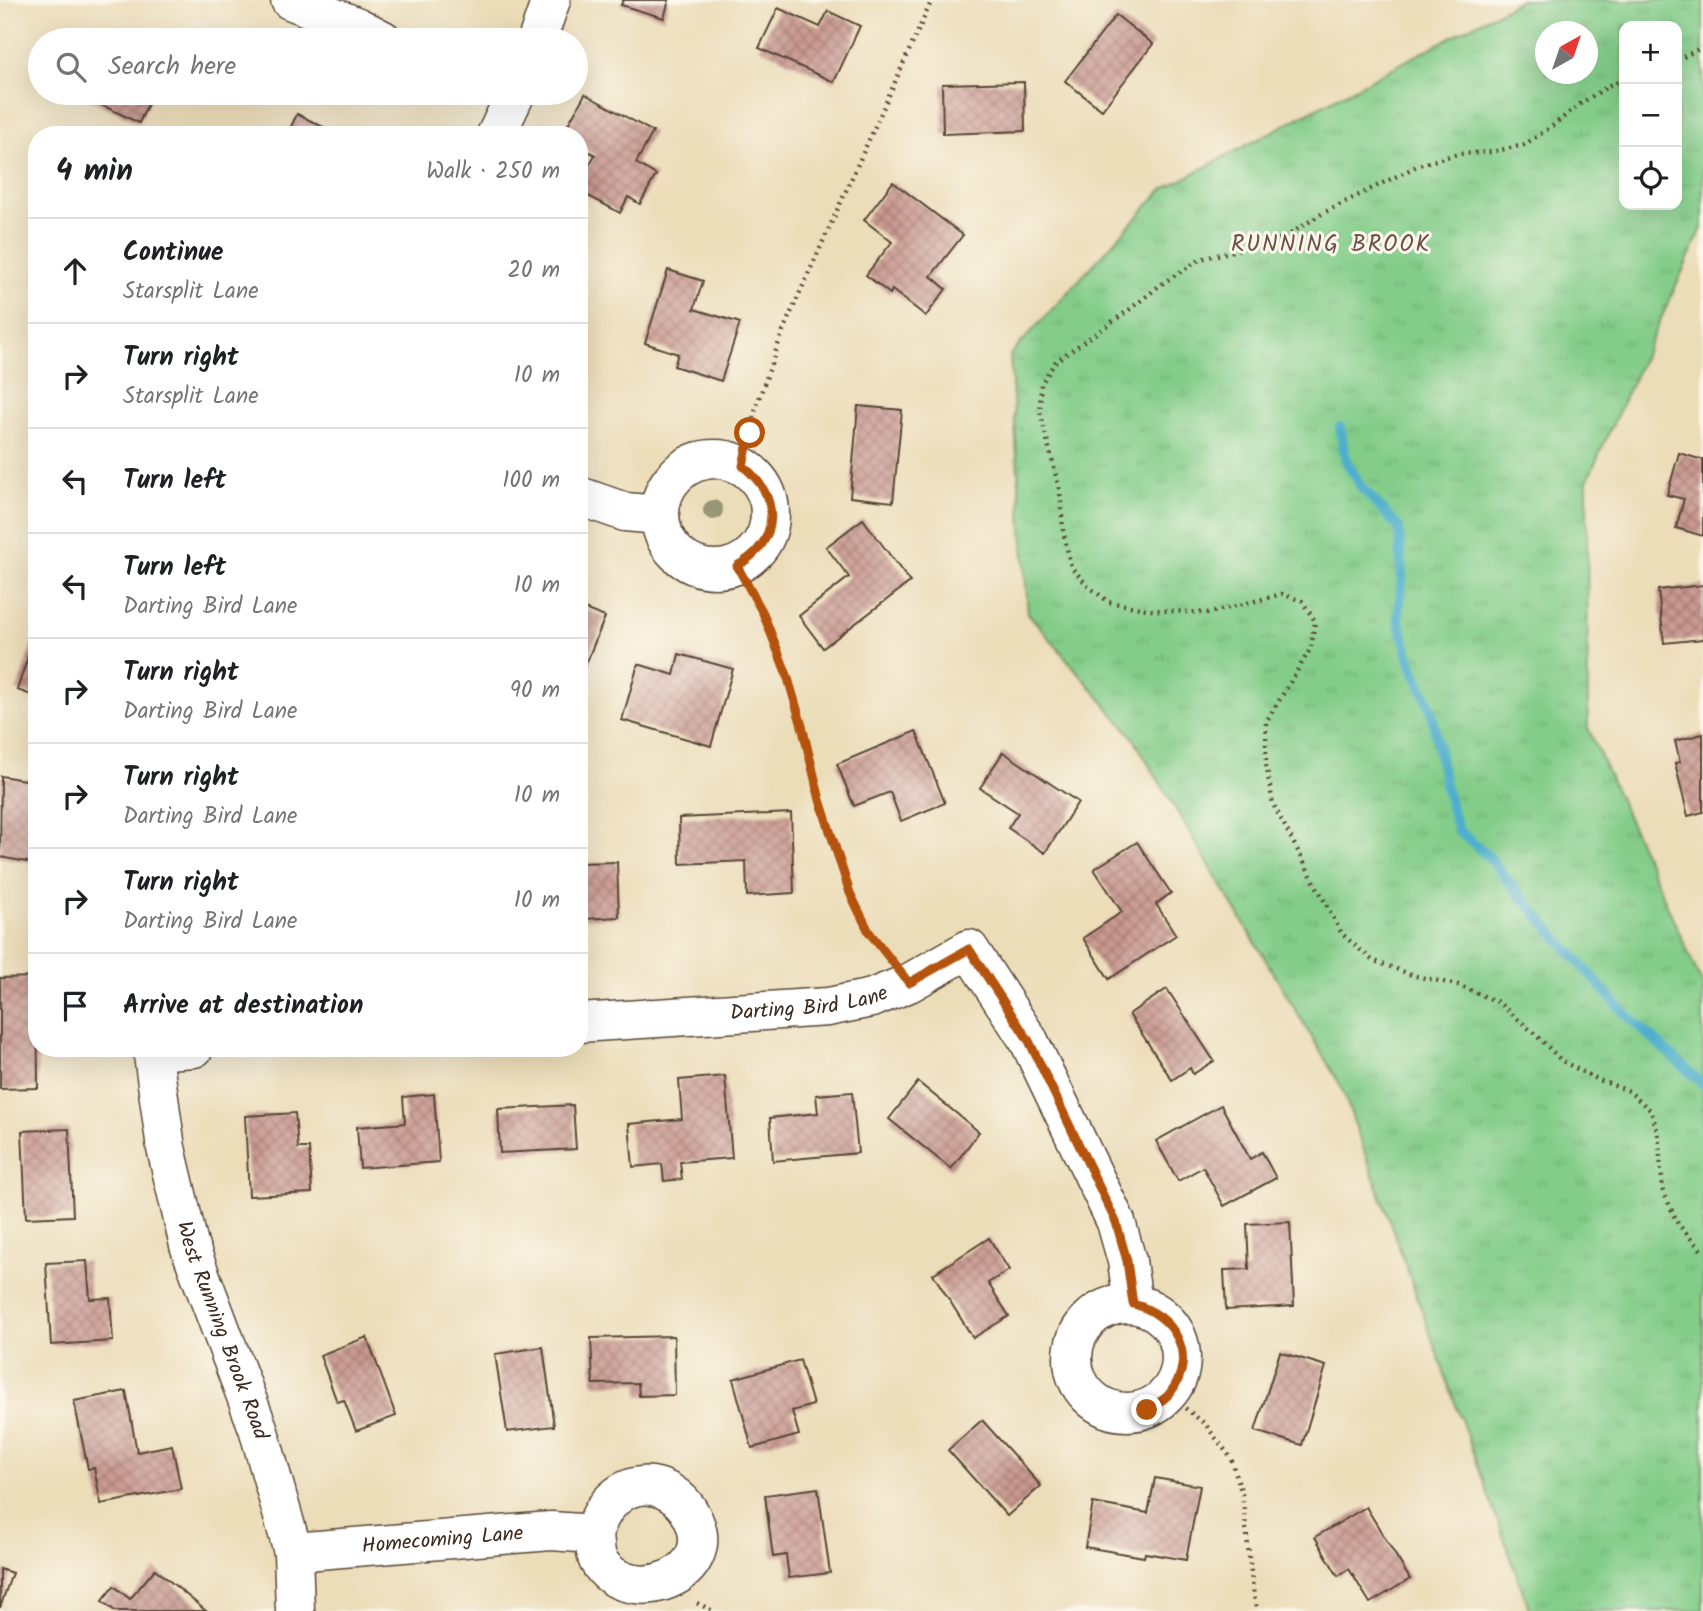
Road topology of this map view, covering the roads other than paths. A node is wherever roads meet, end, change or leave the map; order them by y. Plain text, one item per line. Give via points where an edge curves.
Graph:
1 (290, 0) edge
2 (551, 0) edge
3 (360, 28) edge
4 (541, 28) edge
5 (588, 499) edge
6 (660, 515) junction
7 (588, 1022) edge
8 (153, 1057) edge
9 (1133, 1304) junction
10 (594, 1534) dead end
11 (293, 1552) junction
12 (295, 1611) edge

1 - 3 street
2 - 4 street
5 - 6 street via 625,512
6 - 6 street via 669,483 693,463 710,459 743,466 759,480 771,511 770,526 758,550 737,566 718,570 686,562 672,549
7 - 9 street, Darting Bird Lane via 828,1007 872,998 909,983 969,949 1029,1041 1116,1222
8 - 11 street, West Running Brook Road via 166,1147 189,1245 258,1428
9 - 9 street via 1095,1314 1080,1330 1073,1356 1076,1377 1086,1394 1105,1409 1128,1413 1147,1410 1169,1395 1180,1373 1182,1352 1166,1320
10 - 11 street, Homecoming Lane via 551,1531
11 - 12 street, West Running Brook Road

